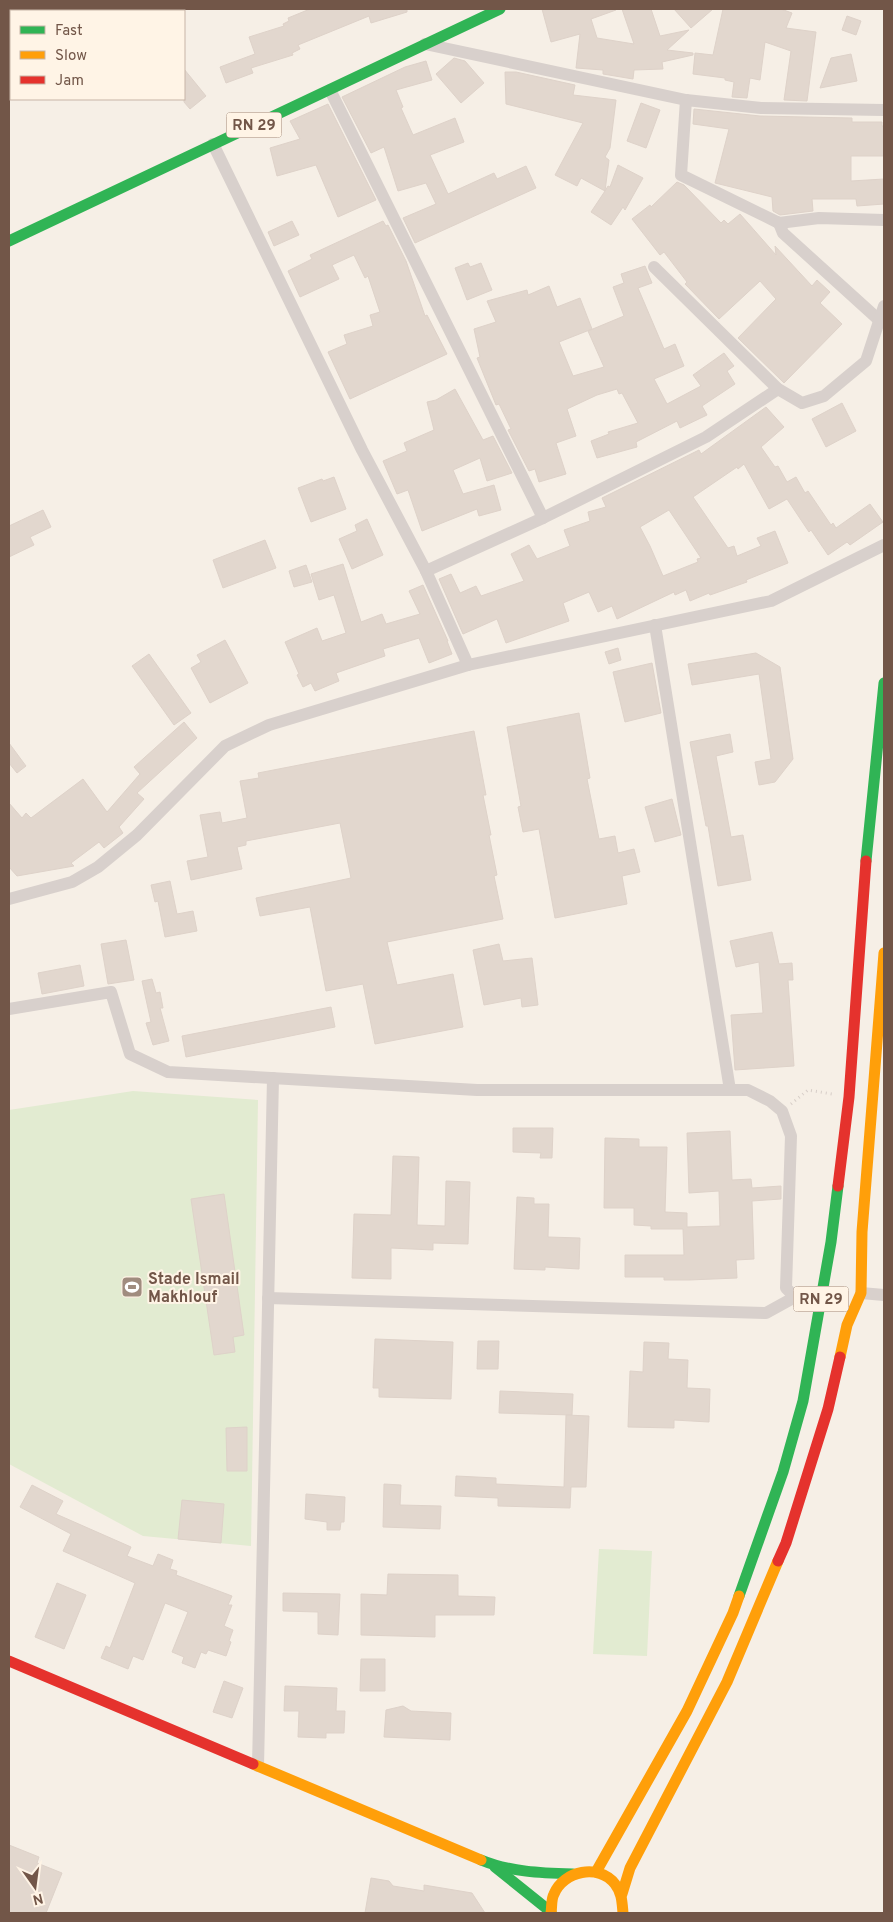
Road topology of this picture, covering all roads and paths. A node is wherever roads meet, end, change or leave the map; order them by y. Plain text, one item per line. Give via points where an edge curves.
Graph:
1 (500, 9) edge
2 (425, 44) junction
3 (330, 90) junction
4 (686, 100) junction
5 (884, 110) edge
6 (213, 144) junction
7 (884, 220) edge
8 (780, 223) junction
9 (9, 241) edge
10 (654, 267) dead end
11 (884, 306) edge
12 (879, 320) junction
13 (778, 388) junction
14 (543, 518) junction
15 (884, 545) edge
16 (426, 571) junction
17 (655, 625) junction
18 (468, 664) junction
19 (884, 683) edge
20 (11, 895) edge
21 (884, 953) edge
22 (9, 1009) edge
23 (273, 1078) junction
24 (730, 1090) junction
25 (861, 1293) junction
26 (884, 1295) edge
27 (795, 1297) junction
28 (268, 1298) junction
29 (820, 1302) junction
30 (9, 1661) edge
31 (258, 1766) junction
32 (493, 1865) junction
33 (596, 1872) junction
34 (573, 1874) junction
35 (625, 1907) edge
36 (551, 1913) edge

1 - 2 main road, RN 29
2 - 3 main road, RN 29
2 - 4 street
3 - 6 main road, RN 29
3 - 14 street
4 - 5 street via 761,108
4 - 8 street via 681,175
6 - 9 main road, RN 29
6 - 16 street via 362,450
7 - 8 street via 819,218
8 - 12 street via 783,233
10 - 13 street
11 - 12 street
12 - 13 street via 866,361 824,396 802,403
13 - 14 street via 706,437
14 - 16 street
15 - 17 street via 771,601
16 - 18 street
17 - 18 street
17 - 24 street
18 - 20 street via 269,725 225,746 137,835 98,867 72,882
19 - 29 main road, RN 29 via 868,833 849,1097
21 - 25 main road, RN 29 via 862,1232
22 - 23 street via 111,992 130,1054 168,1072
23 - 24 street via 477,1090
23 - 28 street
24 - 27 street via 748,1090 770,1101 782,1111 791,1136 786,1288
25 - 26 street
25 - 35 main road, RN 29 via 847,1325 828,1409 786,1544 727,1682 630,1868
27 - 28 street via 766,1312
27 - 29 street
28 - 31 street
29 - 33 main road, RN 29 via 803,1401 733,1613 687,1711
30 - 31 main road
31 - 32 main road
32 - 34 main road via 530,1872
32 - 36 main road
33 - 34 main road
33 - 35 main road via 616,1884
34 - 36 main road via 555,1889

